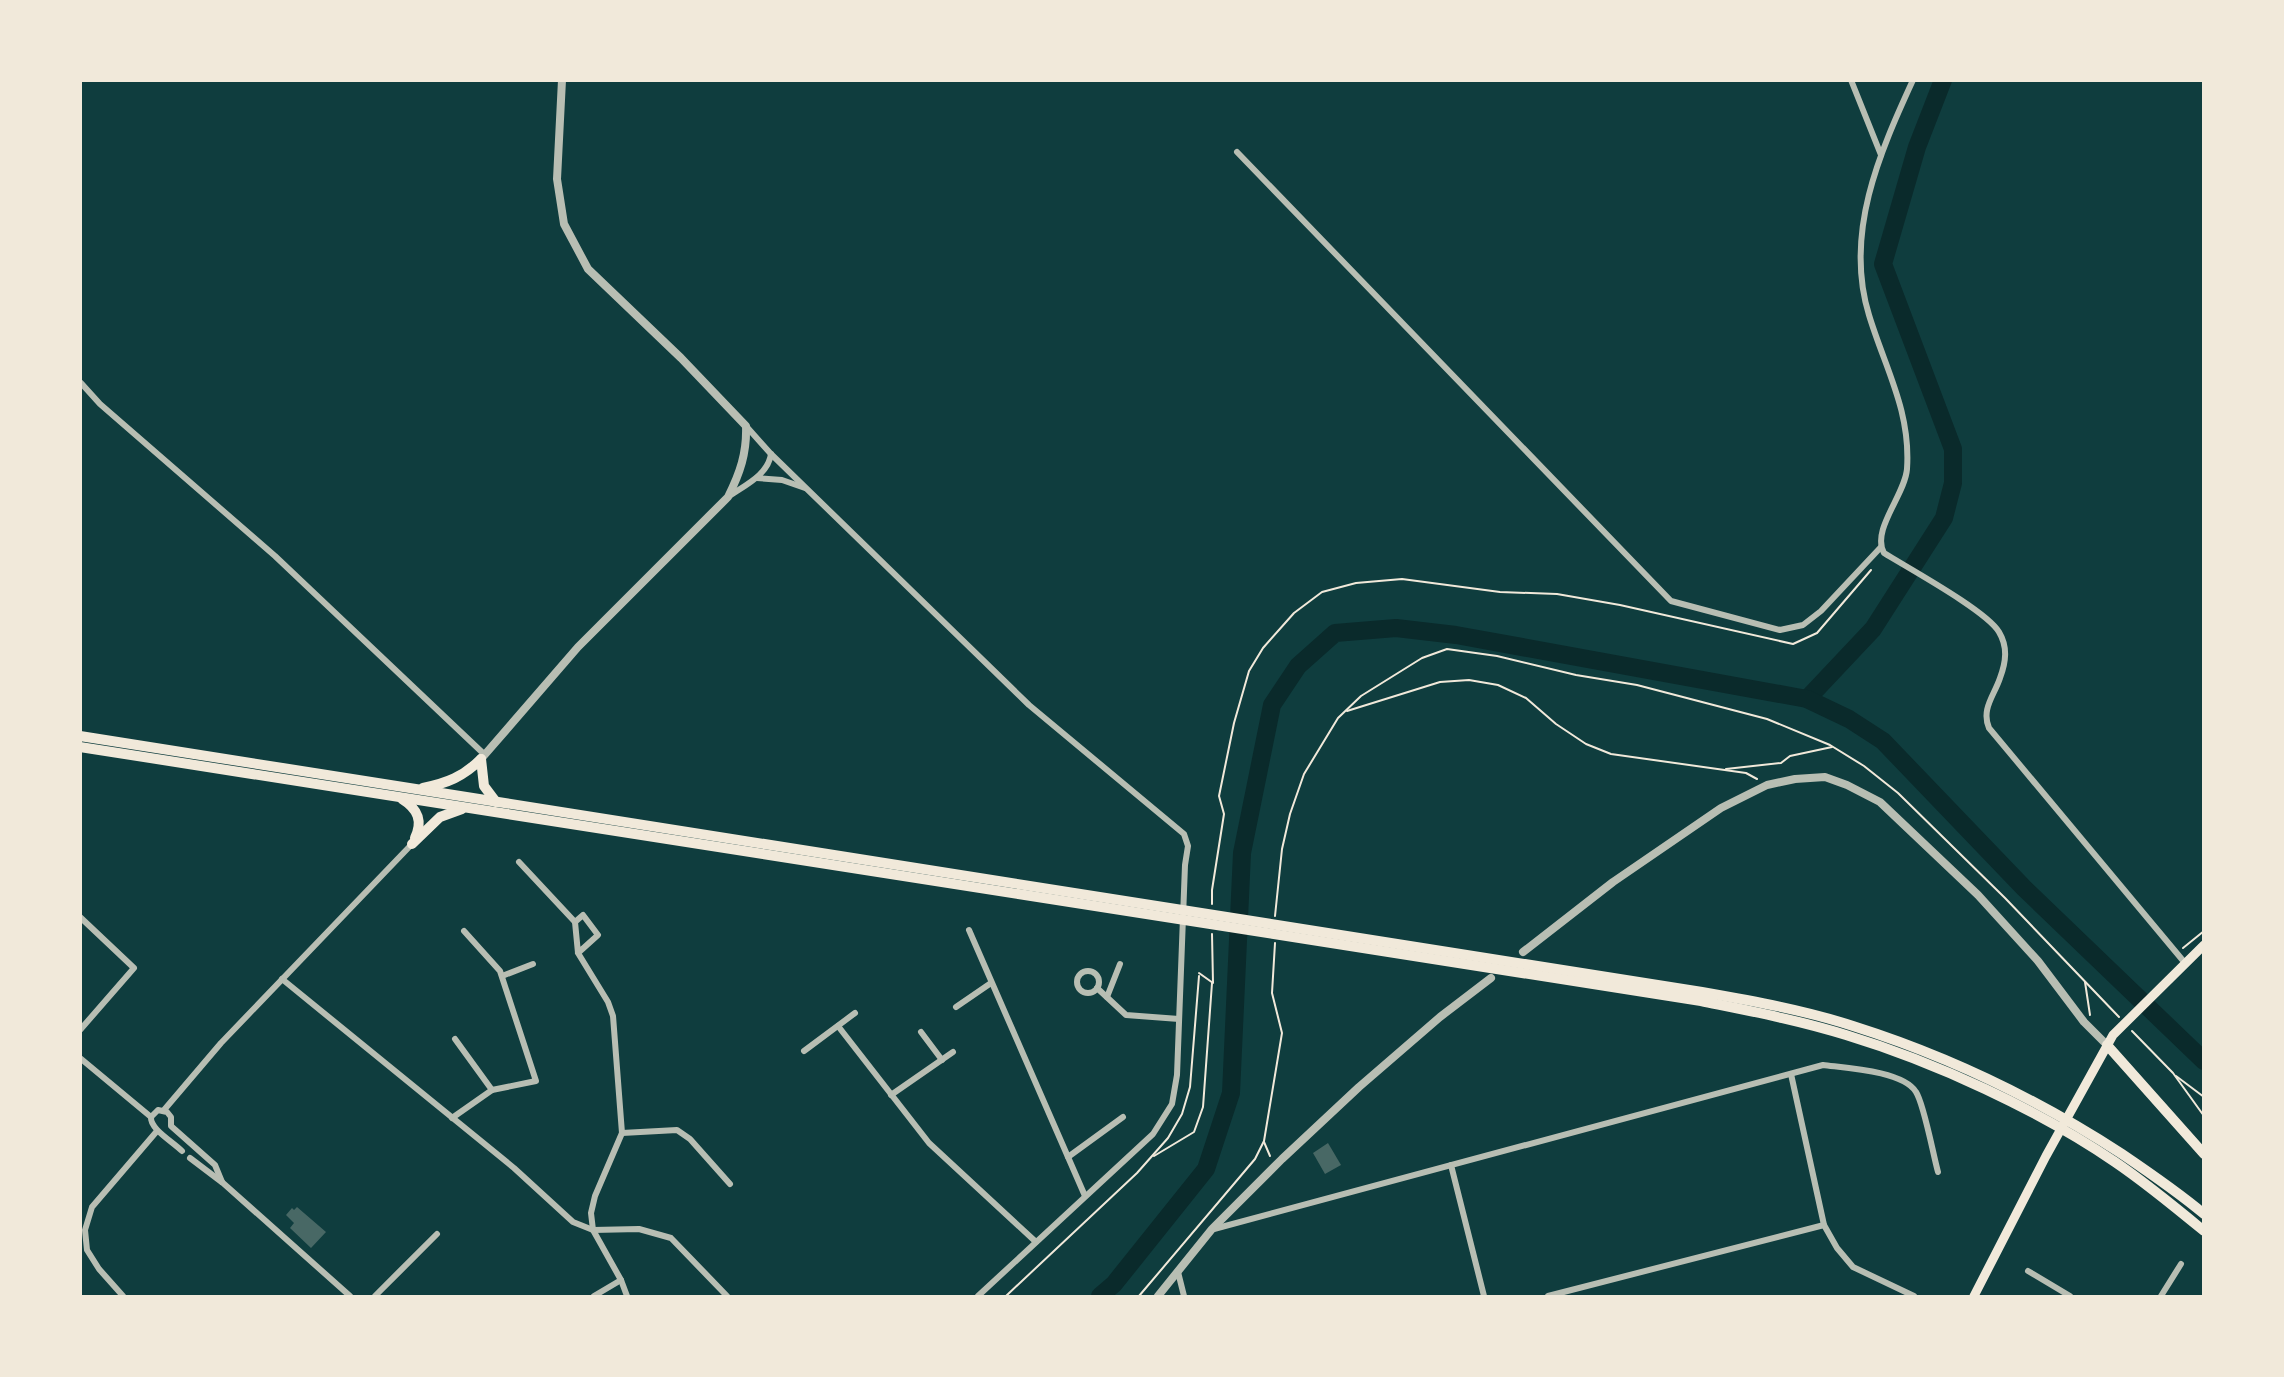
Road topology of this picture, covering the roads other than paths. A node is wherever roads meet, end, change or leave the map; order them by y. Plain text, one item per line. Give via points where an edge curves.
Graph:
1 (562, 80) edge
2 (1851, 80) edge
3 (1913, 80) edge
4 (1237, 152) dead end
5 (1881, 155) junction
6 (81, 383) edge
7 (746, 426) junction
8 (771, 454) junction
9 (755, 478) junction
10 (806, 488) junction
11 (728, 497) junction
12 (1882, 550) junction
13 (80, 736) edge
14 (80, 747) edge
15 (483, 757) junction
16 (419, 789) junction
17 (399, 797) junction
18 (497, 802) junction
19 (471, 808) junction
20 (647, 831) junction
21 (412, 844) junction
22 (519, 862) dead end
23 (80, 918) edge
24 (575, 922) junction
25 (969, 930) dead end
26 (464, 931) dead end
27 (2203, 945) edge
28 (1523, 952) dead end
29 (578, 953) junction
30 (2185, 963) junction
31 (533, 964) dead end
32 (1120, 964) dead end
33 (502, 976) junction
34 (1490, 978) dead end
35 (282, 979) junction
36 (991, 983) junction
37 (1097, 988) dead end
38 (1702, 996) junction
39 (1107, 997) junction
40 (956, 1007) dead end
41 (855, 1013) dead end
42 (1179, 1019) junction
43 (838, 1026) junction
44 (80, 1030) edge
45 (921, 1031) dead end
46 (455, 1039) dead end
47 (2107, 1045) junction
48 (804, 1051) dead end
49 (953, 1052) dead end
50 (80, 1058) edge
51 (942, 1060) junction
52 (1791, 1074) junction
53 (492, 1090) junction
54 (891, 1095) junction
55 (164, 1110) junction
56 (151, 1117) junction
57 (1123, 1117) dead end
58 (452, 1118) junction
59 (170, 1126) junction
60 (159, 1131) junction
61 (622, 1133) junction
62 (182, 1151) dead end
63 (2203, 1154) edge
64 (1068, 1157) junction
65 (190, 1158) dead end
66 (1451, 1165) junction
67 (1938, 1172) dead end
68 (223, 1183) junction
69 (730, 1184) dead end
70 (1085, 1196) junction
71 (2202, 1213) edge
72 (1824, 1225) junction
73 (1212, 1229) junction
74 (593, 1230) junction
75 (2203, 1231) edge
76 (437, 1234) dead end
77 (1035, 1242) junction
78 (323, 1261) dead end
79 (2181, 1264) dead end
80 (317, 1267) junction
81 (2028, 1271) dead end
82 (1178, 1272) junction
83 (621, 1280) junction
84 (597, 1296) edge
85 (123, 1297) edge
86 (350, 1297) edge
87 (375, 1297) edge
88 (627, 1297) edge
89 (727, 1297) edge
90 (978, 1297) edge
91 (1158, 1297) edge
92 (1184, 1297) edge
93 (1484, 1297) edge
94 (1548, 1297) edge
95 (1914, 1297) edge
96 (1974, 1297) edge
97 (2070, 1297) edge
98 (2161, 1297) edge

1 - 7 street via 557,180 564,224 588,269
2 - 5 street
3 - 5 street
4 - 12 street via 1671,601 1780,630 1803,625
5 - 12 street via 1864,209 1859,254 1868,313 1901,401 1907,471 1882,530
6 - 15 street via 275,556
7 - 8 street
7 - 11 street via 744,458
8 - 9 street via 766,469
8 - 10 street
9 - 10 street
9 - 11 street
10 - 42 street via 1029,705 1184,834 1188,846
11 - 15 street via 578,647
12 - 30 street via 1993,624 2006,649 2003,671 1985,715 1989,728
13 - 16 main road
14 - 17 main road
15 - 16 main road via 454,780
15 - 18 main road via 484,786
16 - 18 main road
17 - 19 main road
17 - 21 main road via 418,813 419,830
18 - 20 main road
19 - 20 main road
19 - 21 main road via 440,817
20 - 38 main road
21 - 35 street
22 - 24 street
23 - 44 street via 134,968
24 - 29 street
24 - 29 street via 583,915 598,935
25 - 36 street
26 - 33 street
27 - 30 main road
28 - 47 street via 1721,808 1767,785 1825,777 1880,802 1982,899
29 - 61 street via 612,1016
30 - 47 main road
31 - 33 street
32 - 39 street
33 - 53 street via 536,1081
34 - 73 street via 1359,1087
35 - 55 street
35 - 58 street
36 - 40 street
36 - 64 street
37 - 39 street
38 - 71 main road via 1787,1008 1923,1050 2070,1120
38 - 75 main road via 1848,1035 1976,1086 2069,1133 2116,1163
39 - 42 street via 1126,1015
41 - 43 street
42 - 70 street via 1171,1104 1153,1134
43 - 48 street
43 - 54 street
45 - 51 street
46 - 53 street
47 - 63 main road
47 - 96 main road
49 - 51 street
50 - 56 street
51 - 54 street
52 - 66 street
52 - 67 street via 1823,1065 1907,1082 1917,1093
52 - 72 street
53 - 58 street
54 - 77 street via 929,1143
55 - 56 street
55 - 59 street via 171,1116
56 - 60 street via 152,1126
57 - 64 street
58 - 74 street via 573,1222
59 - 60 street
59 - 68 street via 215,1166
60 - 62 street
60 - 85 street via 92,1207 85,1230 87,1250
61 - 69 street via 677,1130
61 - 74 street via 595,1196
64 - 70 street
65 - 68 street
66 - 73 street
66 - 93 street
68 - 80 street
70 - 77 street
72 - 94 street
72 - 95 street via 1853,1267
73 - 82 street
74 - 83 street
74 - 89 street via 639,1230 671,1238
76 - 87 street
77 - 90 street
78 - 80 street
79 - 98 street
80 - 86 street
81 - 97 street
82 - 91 street
82 - 92 street
83 - 84 street
83 - 88 street

